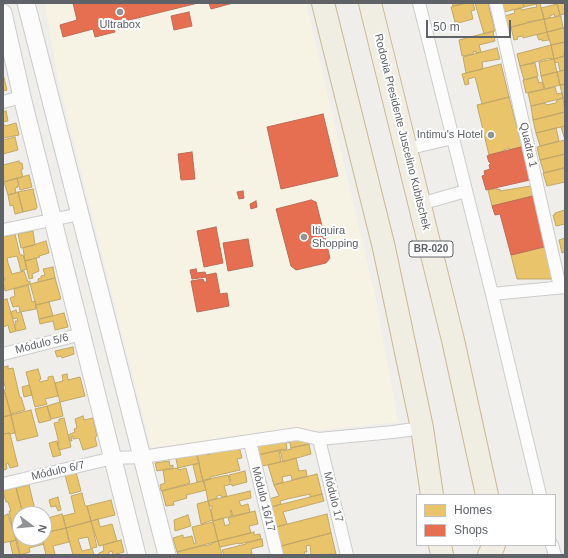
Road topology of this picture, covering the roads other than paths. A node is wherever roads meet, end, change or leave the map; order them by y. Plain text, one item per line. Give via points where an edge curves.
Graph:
1 (26, 3) edge
2 (323, 3) edge
3 (370, 3) edge
4 (420, 3) edge
5 (496, 3) edge
6 (3, 13) edge
7 (22, 97) junction
8 (3, 102) edge
9 (453, 138) junction
10 (406, 149) junction
11 (466, 191) junction
12 (420, 204) junction
13 (80, 214) junction
14 (53, 218) junction
15 (3, 230) edge
16 (563, 287) edge
17 (492, 294) junction
18 (82, 334) junction
19 (3, 354) edge
20 (422, 428) junction
21 (319, 439) junction
22 (250, 442) junction
23 (142, 457) junction
24 (113, 458) junction
25 (3, 484) edge
26 (432, 494) edge
27 (487, 494) edge
28 (540, 494) edge
29 (494, 546) edge
30 (137, 555) edge
31 (167, 555) edge
32 (277, 555) edge
33 (347, 555) edge
34 (489, 555) edge

1 - 13 street
2 - 20 highway via 384,248
3 - 10 highway, Rodovia Presidente Juscelino Kubitschek / BR-020
4 - 9 street
5 - 16 street, Quadra 1
6 - 7 street
7 - 8 street
7 - 14 street
9 - 10 street
9 - 11 street
10 - 12 highway, Rodovia Presidente Juscelino Kubitschek / BR-020
11 - 12 street
11 - 17 street
12 - 27 highway, Rodovia Presidente Juscelino Kubitschek / BR-020
13 - 14 street
13 - 23 street
14 - 15 street
14 - 18 street
16 - 17 street
17 - 28 street
18 - 19 street, Módulo 5/6
18 - 24 street
20 - 21 street, Módulo 6/7
20 - 26 highway
21 - 22 street, Módulo 6/7 via 298,434
21 - 33 street, Módulo 17
22 - 23 street, Módulo 6/7
22 - 32 street, Módulo 16/17
23 - 24 street, Módulo 6/7
23 - 31 street
24 - 25 street, Módulo 6/7
24 - 30 street
29 - 34 highway

